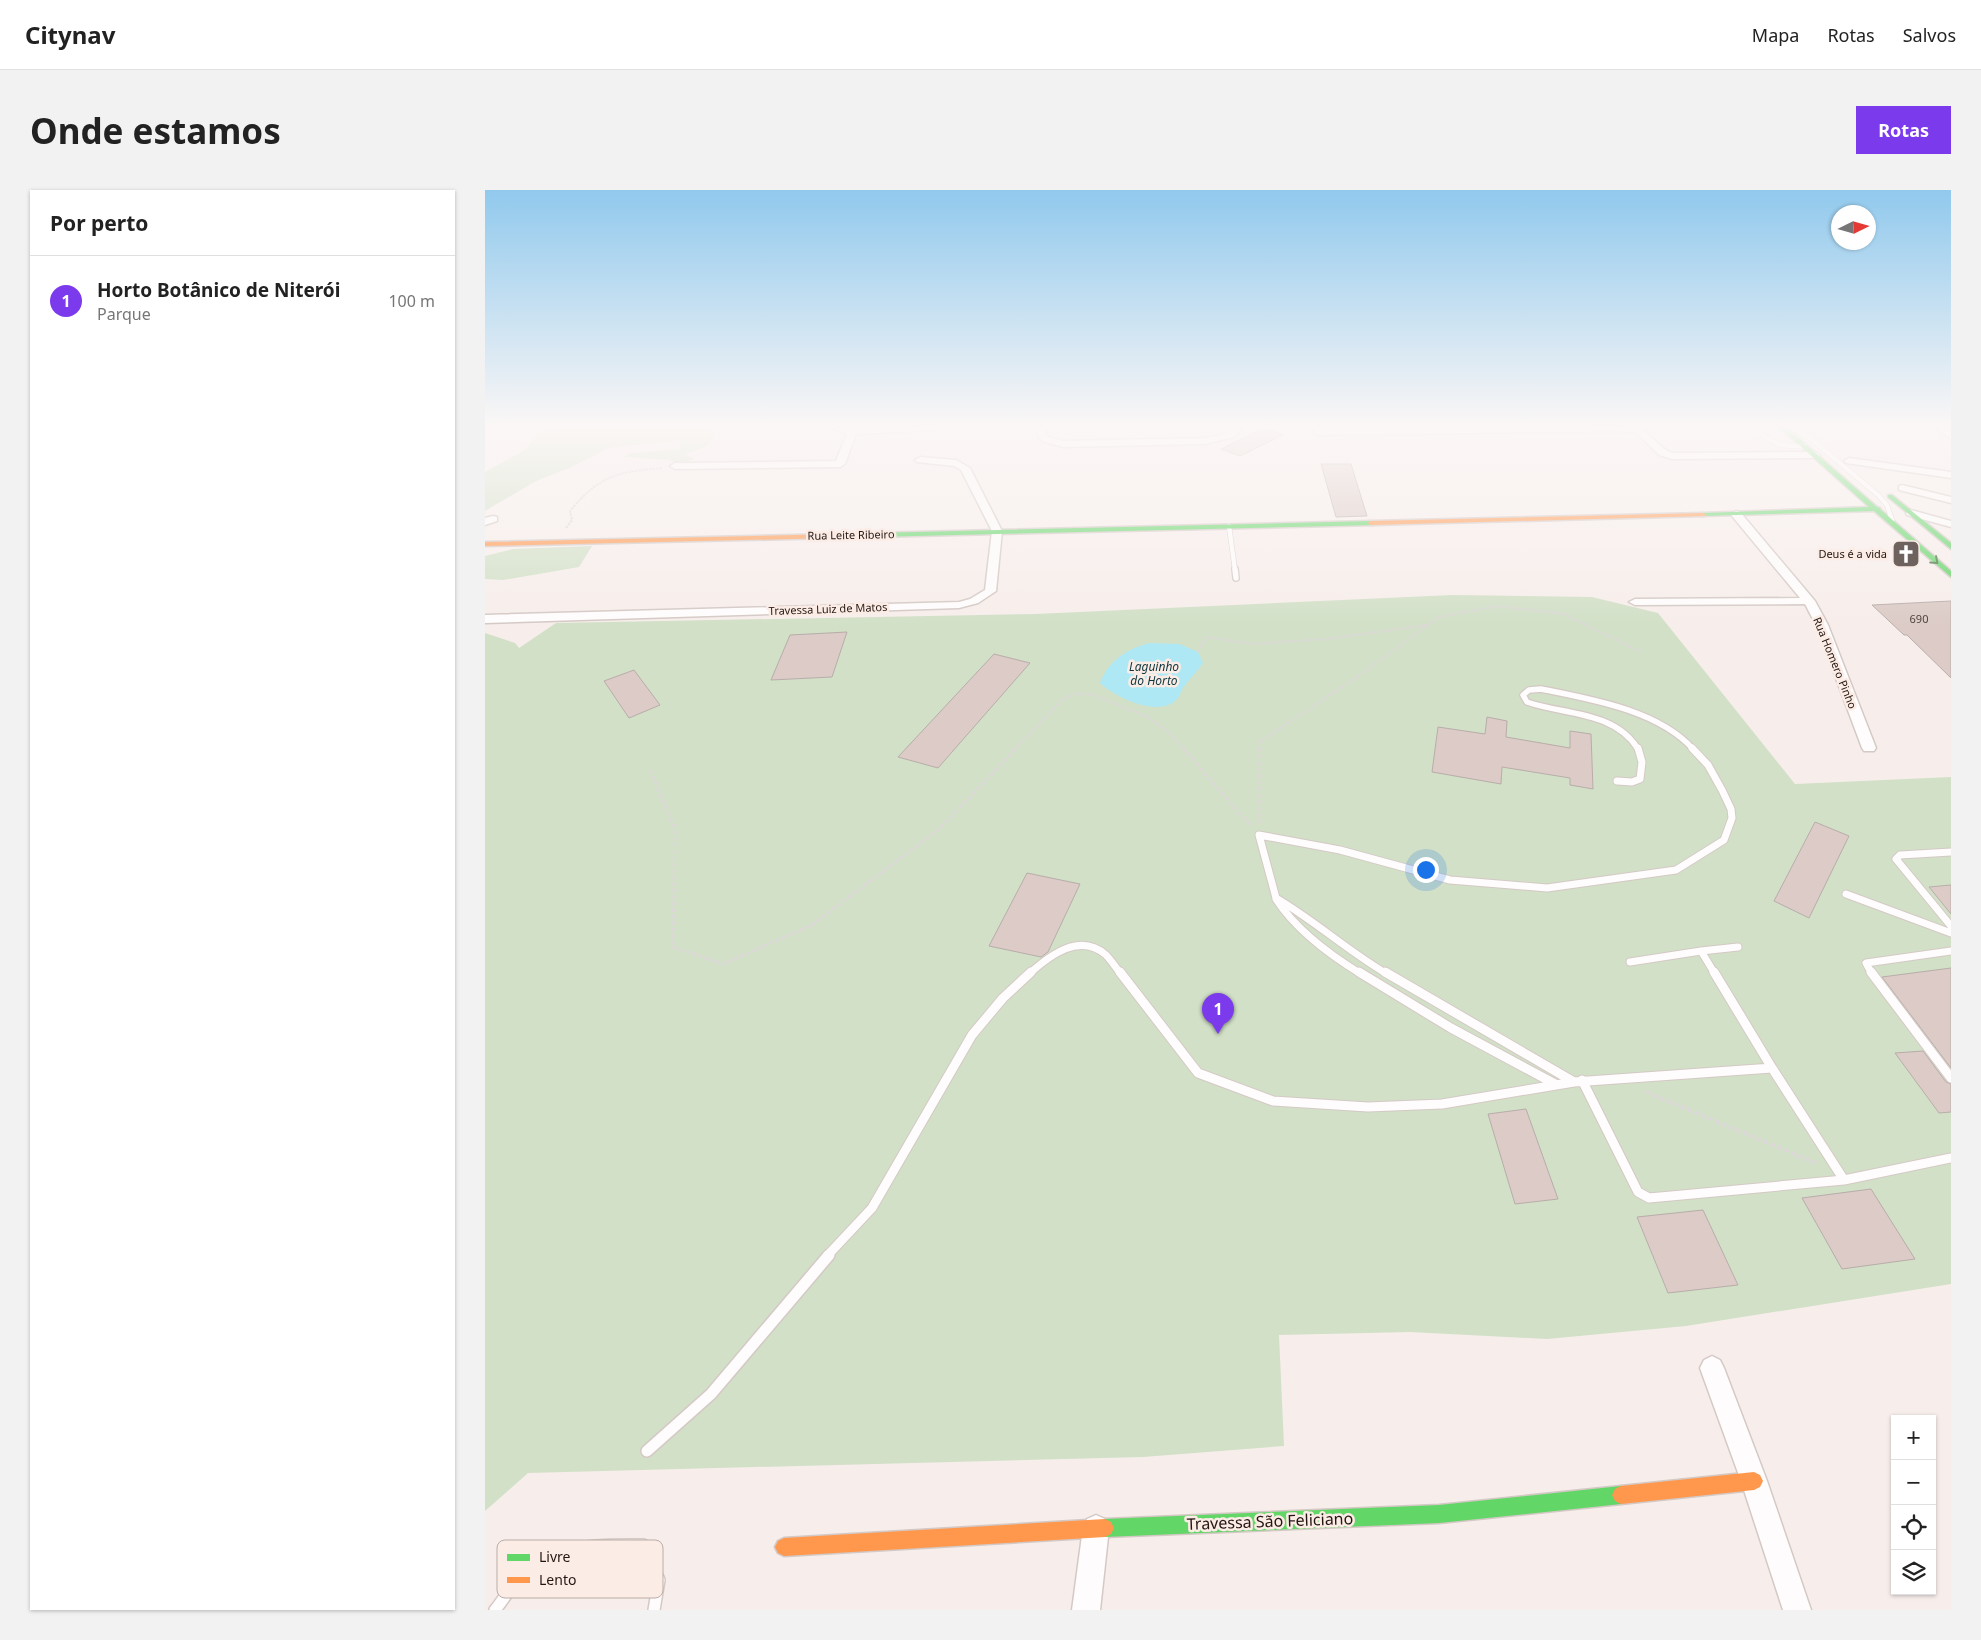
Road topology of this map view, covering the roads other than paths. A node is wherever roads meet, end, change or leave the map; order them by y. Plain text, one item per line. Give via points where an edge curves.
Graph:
1 (978, 493) edge
2 (1860, 493) edge
3 (1876, 493) edge
4 (1887, 493) edge
5 (1924, 493) edge
6 (1894, 499) junction
7 (1951, 500) edge
8 (1878, 509) junction
9 (1911, 513) junction
10 (1736, 514) junction
11 (1893, 523) junction
12 (1951, 524) edge
13 (1229, 526) junction
14 (997, 531) junction
15 (485, 544) edge
16 (1951, 547) edge
17 (1951, 554) edge
18 (1951, 575) edge
19 (1236, 578) dead end
20 (1809, 601) junction
21 (1635, 602) dead end
22 (485, 619) edge
23 (1869, 748) dead end
24 (1617, 782) dead end
25 (1951, 852) edge
26 (1847, 894) dead end
27 (1276, 898) junction
28 (1951, 926) edge
29 (1951, 934) edge
30 (1738, 947) dead end
31 (1701, 950) junction
32 (1951, 951) edge
33 (1630, 962) dead end
34 (1772, 1068) junction
35 (1951, 1078) edge
36 (1578, 1081) junction
37 (1557, 1085) junction
38 (1951, 1158) edge
39 (1842, 1176) junction
40 (1712, 1368) dead end
41 (647, 1451) dead end
42 (1754, 1481) junction
43 (1095, 1528) junction
44 (784, 1547) dead end
45 (504, 1598) edge
46 (495, 1610) edge
47 (1086, 1610) edge
48 (1797, 1610) edge

1 - 14 street
2 - 8 main road
3 - 11 lane via 1887,505
4 - 6 main road
5 - 7 street
6 - 9 main road
6 - 17 lane via 1915,524
8 - 10 main road, Rua Leite Ribeiro
8 - 11 main road
9 - 12 street
9 - 16 main road
10 - 13 main road, Rua Leite Ribeiro
10 - 20 street, Rua Homero Pinho
11 -> 18 main road
13 - 14 main road, Rua Leite Ribeiro
13 - 19 lane
14 - 15 main road, Rua Leite Ribeiro
14 - 22 street, Travessa Luiz de Matos via 990,592 959,605
20 - 21 street
20 - 23 street, Rua Homero Pinho via 1822,625
24 - 27 lane via 1640,779 1644,763 1638,746 1621,728 1591,716 1536,706 1527,702 1523,695 1529,690 1541,689 1616,705 1647,717 1690,745 1715,775 1732,814 1724,840 1676,870 1547,888 1450,880 1340,850 1259,835
25 - 28 lane via 1900,855 1896,859
26 - 29 lane
27 - 36 lane via 1358,957
27 - 37 lane via 1287,916 1342,962 1451,1028
30 - 31 lane
31 - 33 lane
31 - 34 lane
32 - 35 lane via 1866,963
34 - 36 lane
34 - 39 lane
36 - 37 lane
36 - 39 lane via 1638,1192 1649,1198
37 - 41 lane via 1442,1104 1368,1107 1273,1101 1198,1074 1106,955 1080,944 1066,948 1041,963 1003,998 972,1035 872,1208 807,1278 711,1394
38 - 39 lane
40 - 42 street
42 - 43 main road, Travessa São Feliciano via 1439,1514
42 - 48 street
43 - 44 main road, Travessa São Feliciano
43 - 47 street
45 - 46 lane

